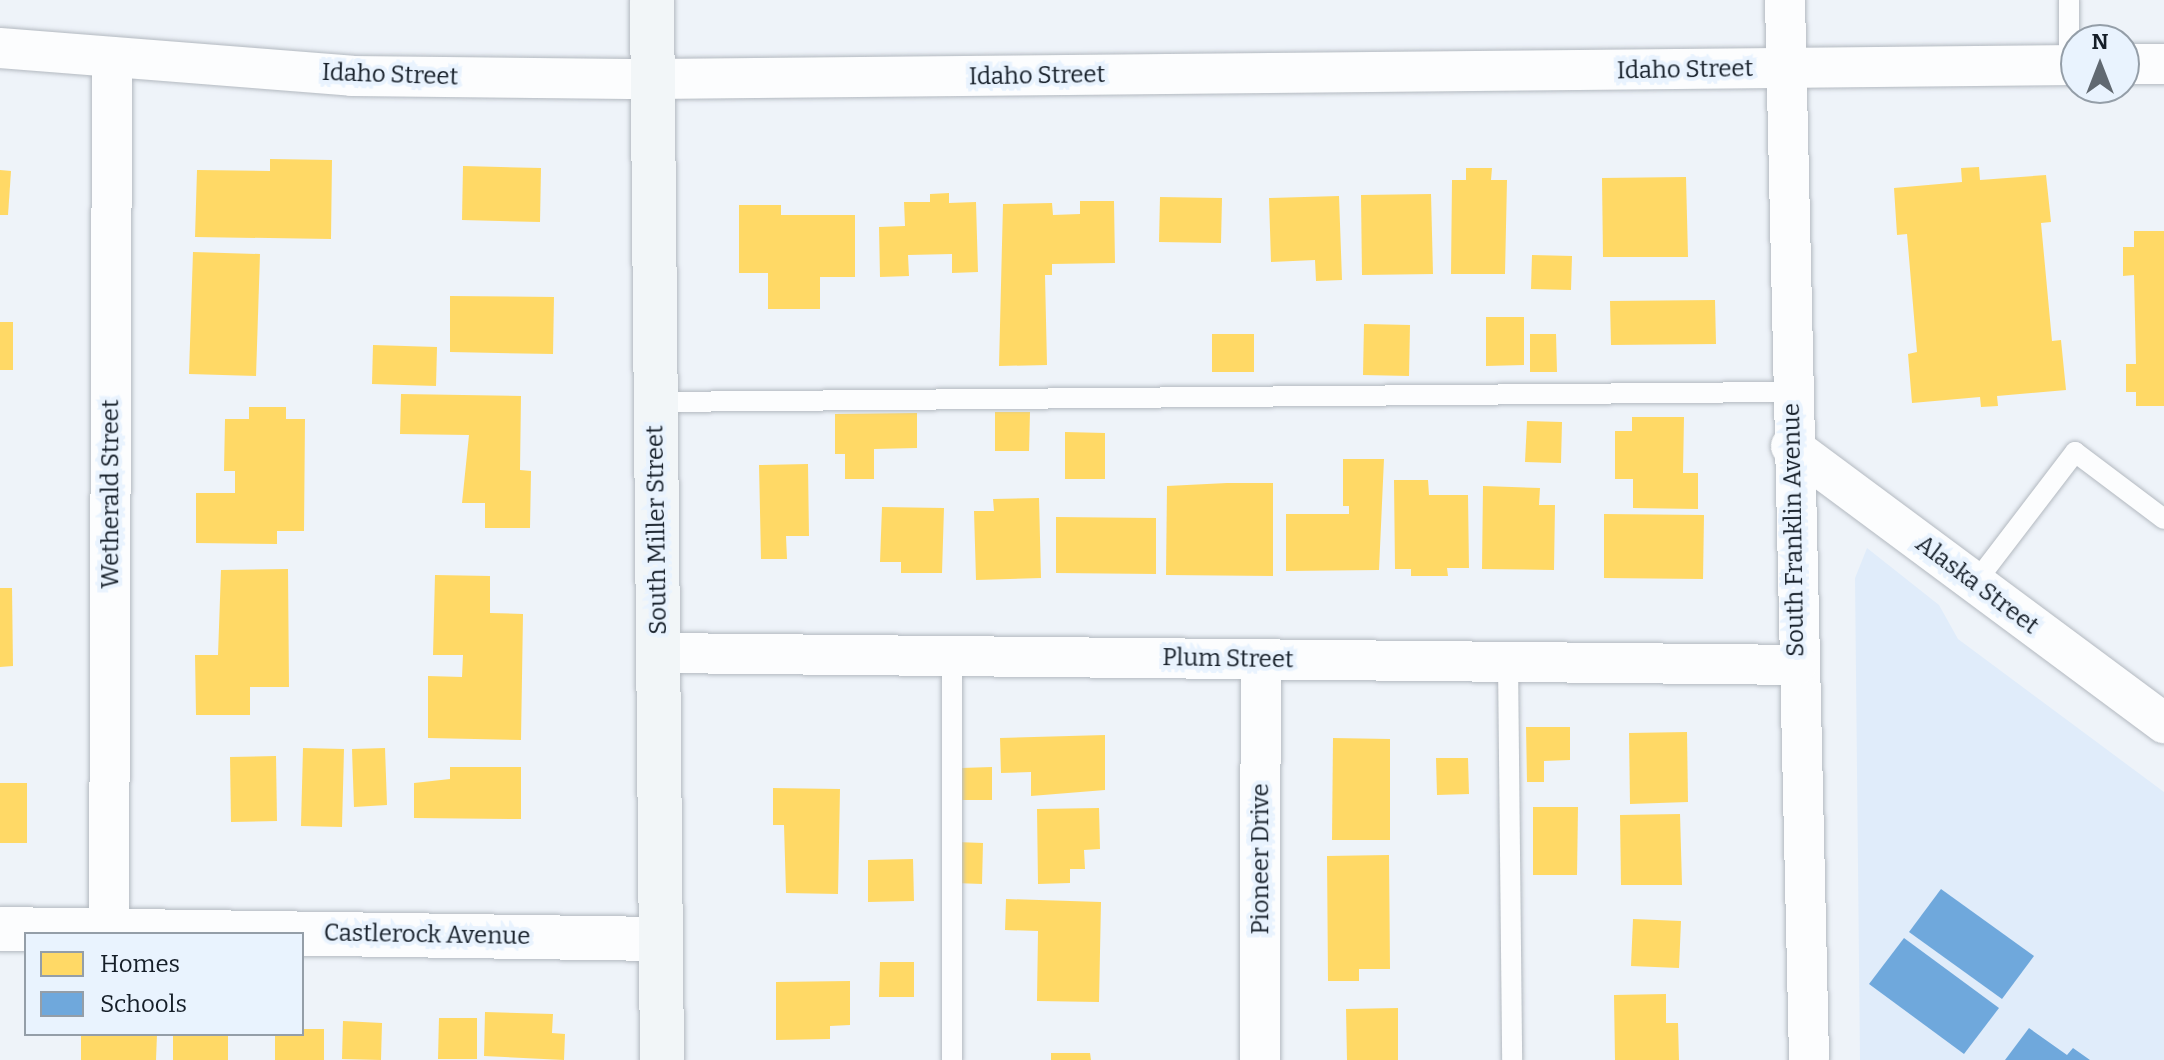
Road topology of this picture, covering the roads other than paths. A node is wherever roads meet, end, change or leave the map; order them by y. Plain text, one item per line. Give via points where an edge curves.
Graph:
1 (652, 0) edge
2 (1785, 0) edge
3 (2069, 0) edge
4 (2070, 24) edge
5 (0, 48) edge
6 (112, 57) junction
7 (2140, 64) edge
8 (2164, 64) edge
9 (2060, 65) edge
10 (1786, 69) junction
11 (653, 79) junction
12 (1790, 392) junction
13 (656, 402) junction
14 (1791, 446) junction
15 (2164, 519) edge
16 (1975, 583) junction
17 (659, 653) junction
18 (952, 656) junction
19 (1261, 659) junction
20 (1508, 662) junction
21 (1797, 665) junction
22 (2164, 723) edge
23 (0, 929) edge
24 (109, 931) junction
25 (178, 932) edge
26 (304, 934) edge
27 (661, 939) junction
28 (662, 1060) edge
29 (952, 1060) edge
30 (1260, 1060) edge
31 (1512, 1060) edge
32 (1809, 1060) edge

1 - 11 main road, South Miller Street
2 - 10 street, South Franklin Avenue
3 - 4 lane
5 - 6 street, Idaho Street
6 - 11 street, Idaho Street via 352,76
6 - 24 street, Wetherald Street
7 - 8 street
9 - 10 street, Idaho Street
10 - 11 street, Idaho Street
10 - 12 street, South Franklin Avenue
11 - 13 main road, South Miller Street
12 - 13 lane
12 - 14 street, South Franklin Avenue
13 - 17 main road, South Miller Street
14 - 16 street, Alaska Street
14 - 21 street, South Franklin Avenue
15 - 16 lane via 2075,452
16 - 22 street, Alaska Street
17 - 18 street, Plum Street
17 - 27 main road, South Miller Street
18 - 19 street, Plum Street
18 - 29 lane
19 - 20 street, Plum Street
19 - 30 street, Pioneer Drive
20 - 21 street, Plum Street
20 - 31 lane
21 - 32 street, South Franklin Avenue
23 - 24 street, Castlerock Avenue
24 - 25 street, Castlerock Avenue
26 - 27 street, Castlerock Avenue
27 - 28 main road, South Miller Street

